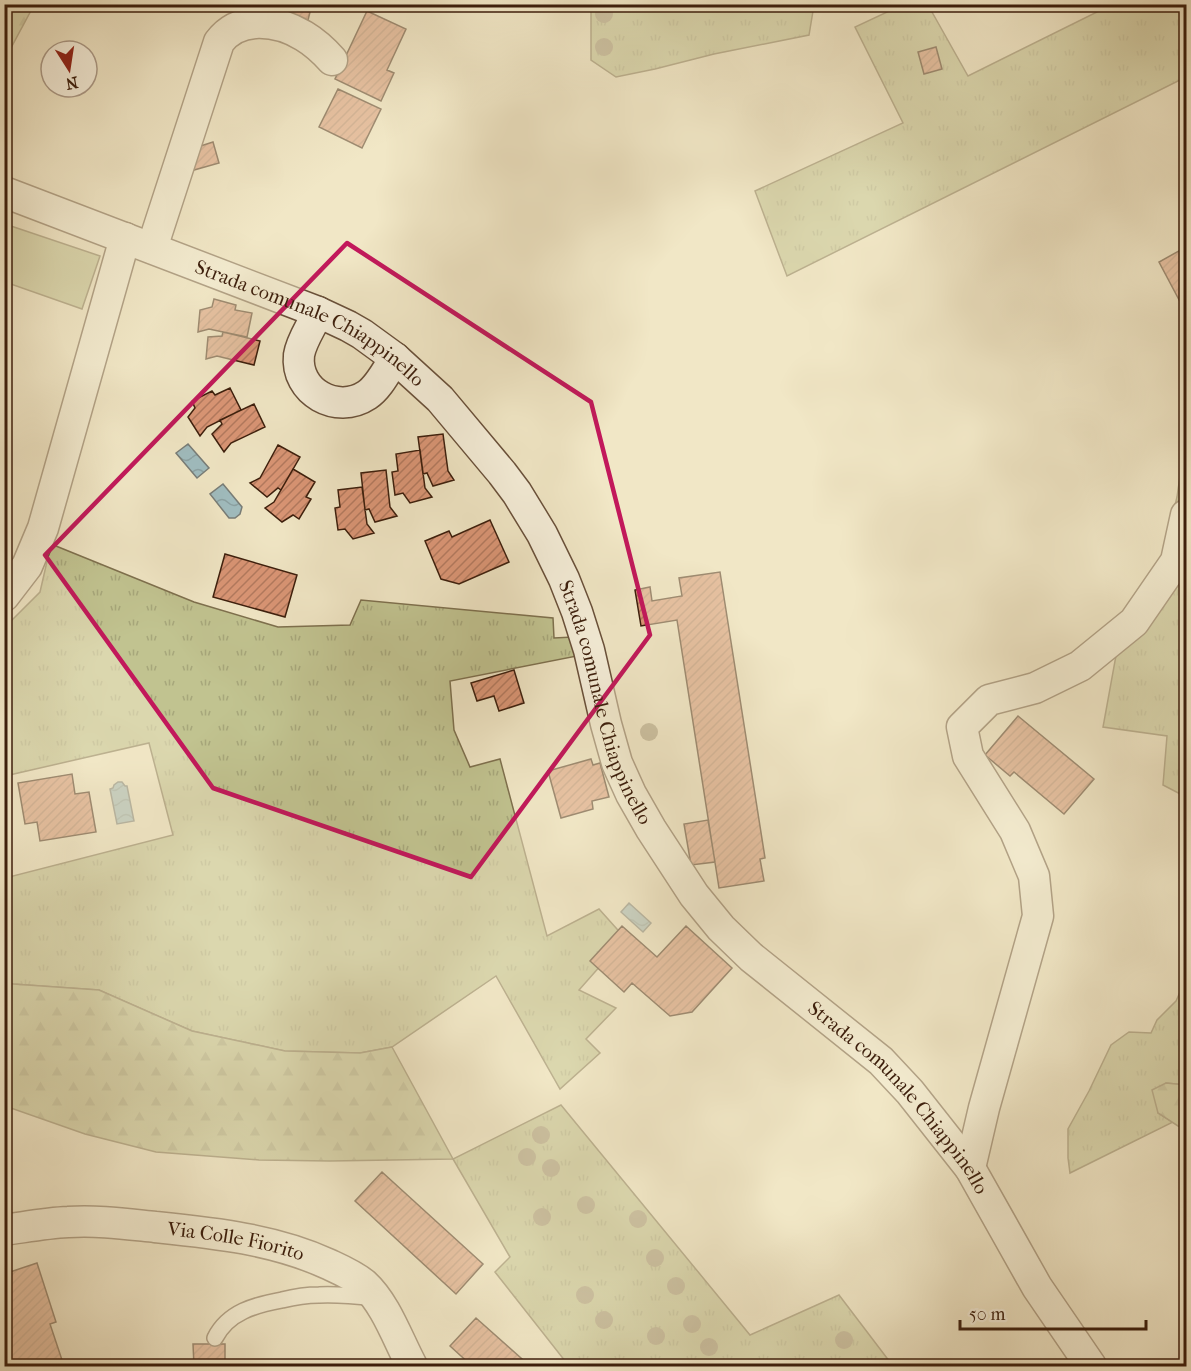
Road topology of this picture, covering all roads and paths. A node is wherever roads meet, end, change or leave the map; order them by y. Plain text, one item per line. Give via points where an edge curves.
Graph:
1 (332, 60) dead end
2 (4, 192) edge
3 (138, 243) junction
4 (318, 312) junction
5 (395, 358) junction
6 (1186, 515) edge
7 (4, 596) edge
8 (970, 1168) junction
9 (4, 1230) edge
10 (375, 1298) junction
11 (215, 1338) dead end
12 (412, 1366) edge
13 (1091, 1366) edge

1 - 3 street via 303,35 281,27 250,23 225,34
2 - 3 street, Strada comunale Chiappinello
3 - 4 street, Strada comunale Chiappinello
3 - 7 street via 43,528 27,566
4 - 5 street, Strada comunale Chiappinello via 362,334
4 - 5 street via 299,358 304,381 321,398 340,403 354,402 367,395
5 - 8 street, Strada comunale Chiappinello via 461,423 502,473 543,534 577,612 624,782 694,895 741,948 881,1061
6 - 8 street via 1176,561 1134,622 1080,666 1035,688 988,700 962,727 968,756 1015,831 1034,876 1038,916
8 - 13 street, Strada comunale Chiappinello via 1037,1287
9 - 10 street, Via Colle Fiorito via 90,1222 231,1236 317,1258 354,1276
10 - 11 lane via 315,1294 268,1302 236,1314
10 - 12 street, Via Colle Fiorito

